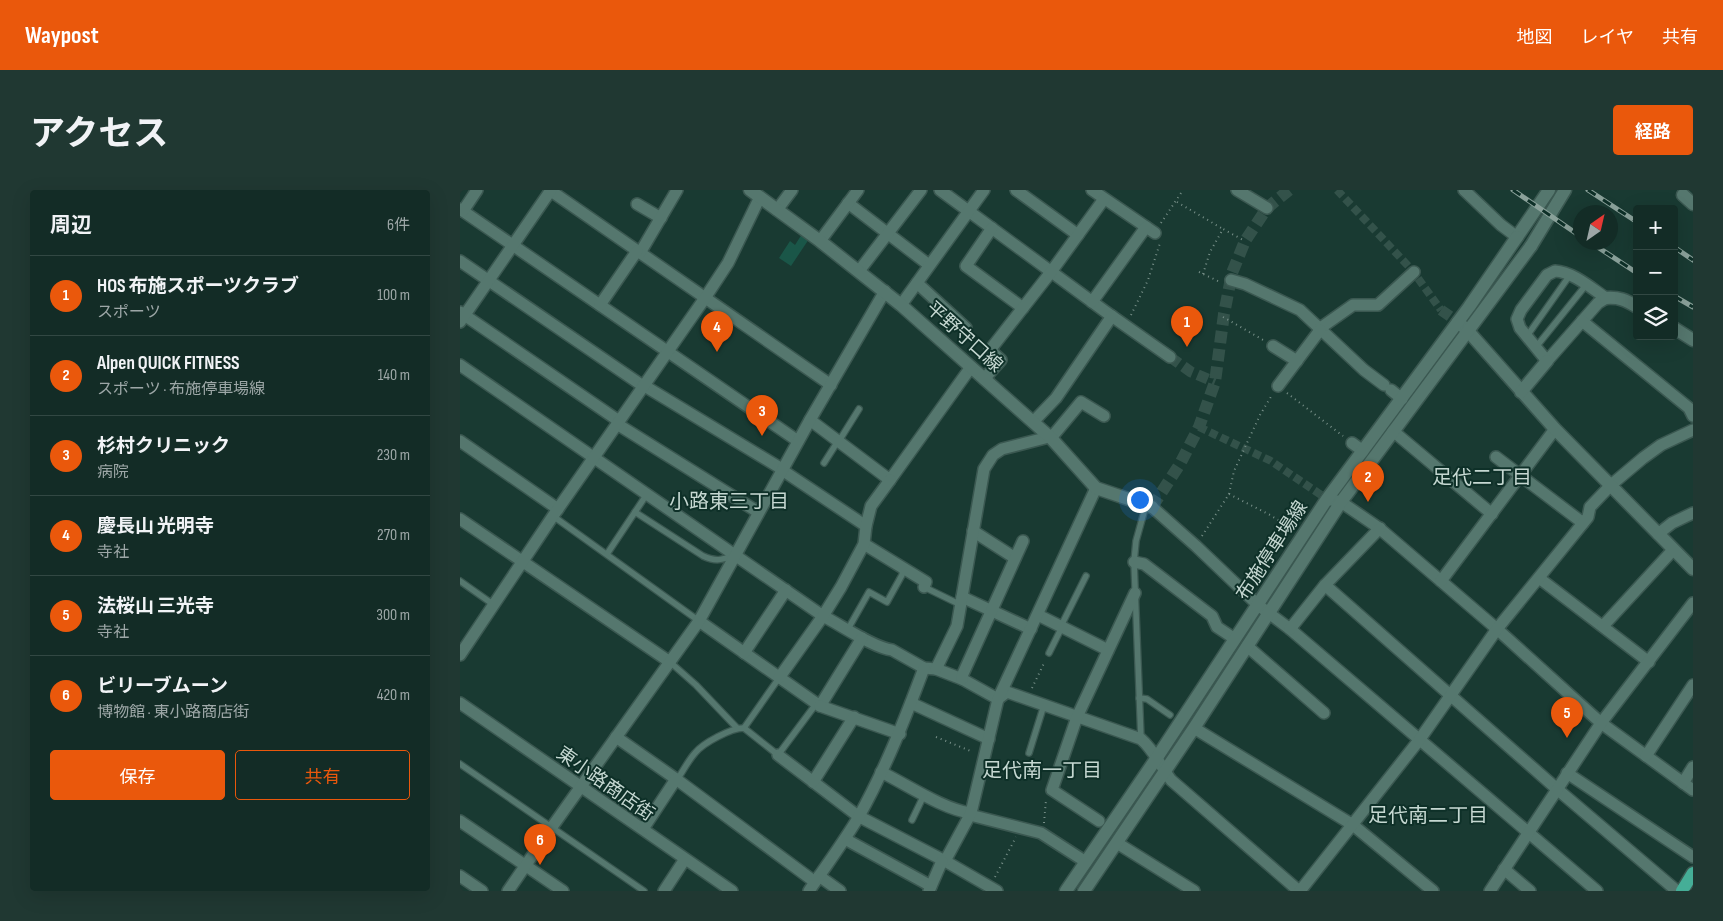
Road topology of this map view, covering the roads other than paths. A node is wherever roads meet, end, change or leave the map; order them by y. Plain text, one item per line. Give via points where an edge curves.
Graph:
1 (477, 190) edge
2 (551, 190) edge
3 (676, 190) edge
4 (792, 190) edge
5 (858, 190) edge
6 (921, 190) edge
7 (940, 190) edge
8 (984, 190) edge
9 (1016, 190) edge
10 (1092, 190) edge
11 (1236, 190) edge
12 (1464, 190) edge
13 (1549, 190) edge
14 (1565, 190) edge
15 (1682, 192) edge
16 (755, 194) edge
17 (1104, 199) junction
18 (848, 203) junction
19 (638, 204) dead end
20 (1693, 204) edge
21 (1267, 208) dead end
22 (461, 210) edge
23 (777, 210) junction
24 (968, 211) junction
25 (661, 218) junction
26 (992, 228) junction
27 (888, 233) junction
28 (1078, 235) junction
29 (1517, 237) junction
30 (820, 241) junction
31 (513, 245) junction
32 (639, 252) junction
33 (460, 261) edge
34 (930, 265) junction
35 (859, 271) junction
36 (1051, 272) junction
37 (1414, 272) dead end
38 (1570, 275) junction
39 (489, 281) junction
40 (1228, 282) road end
41 (917, 283) junction
42 (1586, 285) junction
43 (885, 291) junction
44 (705, 298) junction
45 (1606, 298) junction
46 (1092, 302) junction
47 (1633, 304) edge
48 (600, 305) junction
49 (901, 305) junction
50 (1023, 308) junction
51 (1112, 316) junction
52 (462, 317) edge
53 (1582, 321) junction
54 (1458, 322) junction
55 (966, 328) dead end
56 (1320, 329) junction
57 (1468, 331) junction
58 (1678, 331) edge
59 (1526, 336) junction
60 (1693, 340) edge
61 (1273, 346) road end
62 (1536, 347) junction
63 (668, 352) junction
64 (1170, 357) tunnel mouth
65 (1297, 361) junction
66 (1547, 361) junction
67 (460, 365) edge
68 (970, 367) junction
69 (984, 379) junction
70 (831, 385) junction
71 (643, 386) junction
72 (1278, 386) road end
73 (1521, 392) junction
74 (1402, 399) junction
75 (859, 409) dead end
76 (1104, 416) dead end
77 (1693, 416) edge
78 (810, 420) junction
79 (618, 422) junction
80 (1033, 422) junction
81 (1555, 429) junction
82 (1393, 430) junction
83 (1693, 430) edge
84 (1050, 438) junction
85 (1349, 440) road end
86 (460, 441) edge
87 (798, 441) junction
88 (839, 441) junction
89 (1363, 451) junction
90 (595, 457) junction
91 (1496, 458) dead end
92 (824, 463) dead end
93 (782, 470) junction
94 (1520, 475) junction
95 (890, 480) junction
96 (1612, 485) junction
97 (1096, 488) junction
98 (647, 494) junction
99 (1327, 499) junction
100 (1341, 502) junction
101 (1149, 506) junction
102 (556, 512) junction
103 (634, 512) junction
104 (758, 512) junction
105 (1693, 513) edge
106 (1492, 514) junction
107 (460, 519) edge
108 (1583, 523) junction
109 (866, 526) junction
110 (1380, 528) junction
111 (973, 532) junction
112 (1658, 534) junction
113 (1024, 540) dead end
114 (864, 544) junction
115 (1673, 550) junction
116 (607, 554) junction
117 (734, 555) junction
118 (1015, 558) junction
119 (523, 562) junction
120 (1134, 562) junction
121 (904, 569) junction
122 (1693, 569) edge
123 (1086, 576) dead end
124 (1539, 578) junction
125 (1441, 581) junction
126 (460, 582) edge
127 (1326, 585) junction
128 (924, 587) joint
129 (786, 590) junction
130 (1136, 594) junction
131 (962, 601) junction
132 (1693, 603) edge
133 (494, 605) junction
134 (1263, 608) junction
135 (991, 611) junction
136 (1038, 615) junction
137 (823, 616) junction
138 (699, 621) junction
139 (1061, 626) junction
140 (1603, 626) junction
141 (1031, 629) junction
142 (1290, 629) junction
143 (848, 630) junction
144 (1497, 630) junction
145 (862, 638) junction
146 (1235, 639) junction
147 (462, 646) edge
148 (1247, 646) junction
149 (1108, 650) junction
150 (744, 653) junction
151 (1049, 653) road end
152 (670, 662) junction
153 (1649, 662) junction
154 (930, 668) junction
155 (779, 678) junction
156 (962, 679) junction
157 (1692, 690) edge
158 (1451, 695) junction
159 (1139, 698) junction
160 (998, 699) junction
161 (460, 703) edge
162 (911, 703) junction
163 (818, 705) junction
164 (1044, 705) junction
165 (1324, 713) dead end
166 (1170, 715) dead end
167 (854, 717) junction
168 (1077, 717) junction
169 (1601, 723) junction
170 (737, 728) junction
171 (744, 728) junction
172 (1194, 728) junction
173 (900, 734) junction
174 (616, 738) junction
175 (989, 739) junction
176 (1140, 739) junction
177 (1420, 740) junction
178 (1029, 753) dead end
179 (778, 755) junction
180 (1646, 756) junction
181 (1156, 760) junction
182 (460, 764) edge
183 (1693, 767) edge
184 (881, 772) junction
185 (1165, 772) junction
186 (1567, 773) junction
187 (676, 780) junction
188 (812, 782) junction
189 (1683, 783) junction
190 (581, 786) junction
191 (1557, 789) junction
192 (1693, 790) edge
193 (924, 795) junction
194 (971, 814) junction
195 (858, 816) junction
196 (912, 820) dead end
197 (460, 821) edge
198 (1099, 821) dead end
199 (1353, 825) junction
200 (552, 827) junction
201 (643, 829) junction
202 (1528, 832) junction
203 (844, 840) junction
204 (1117, 843) junction
205 (1693, 856) edge
206 (685, 859) junction
207 (944, 861) junction
208 (1086, 862) junction
209 (526, 865) junction
210 (1504, 869) junction
211 (1693, 873) edge
212 (460, 876) edge
213 (814, 883) edge
214 (930, 888) edge
215 (993, 889) edge
216 (482, 891) edge
217 (508, 891) edge
218 (563, 891) edge
219 (644, 891) edge
220 (664, 891) edge
221 (732, 891) edge
222 (840, 891) edge
223 (1066, 891) edge
224 (1084, 891) edge
225 (1194, 891) edge
226 (1300, 891) edge
227 (1432, 891) edge
228 (1490, 891) edge
229 (1530, 891) edge
230 (1597, 891) edge
231 (1677, 891) edge
232 (1682, 891) edge

1 - 22 street
2 - 31 street
2 - 32 street
3 - 25 street
4 - 23 street
5 - 18 street
6 - 27 street
7 - 24 street
8 - 24 street
9 - 28 street
10 - 17 street
11 - 21 street
12 - 29 street
13 - 29 main road, 布施停車場線
14 - 57 main road, 布施停車場線 via 1531,246
15 - 20 main road
16 - 23 main road, 平野守口線
16 - 44 street via 728,263
17 - 28 street
17 - 46 street via 1154,233
18 - 27 street
18 - 30 street
19 - 25 street
22 - 31 street
23 - 30 main road, 平野守口線
24 - 26 street
24 - 34 street
25 - 32 street
26 - 36 street
26 - 50 street via 966,266
27 - 34 street
27 - 35 street
28 - 36 street
29 - 54 main road, 布施停車場線
30 - 35 main road, 平野守口線
31 - 39 street
31 - 48 street
32 - 44 street
32 - 48 street
33 - 39 street
34 - 41 street
35 - 43 main road, 平野守口線
36 - 46 street
36 - 50 street
37 - 56 street via 1378,305 1353,305
38 - 42 street
38 - 59 lane
38 - 59 street via 1555,271 1547,275 1521,310 1517,319
39 - 52 street
39 - 71 street
40 - 56 street via 1245,284 1300,310
41 - 49 street
41 - 55 street
42 - 45 street
42 - 62 lane
43 - 49 main road, 平野守口線
43 - 70 street
44 - 63 street
44 - 70 street
45 - 47 main road via 1617,297
45 - 53 street
46 - 51 street
48 - 63 street
49 - 68 main road, 平野守口線
50 - 69 street via 990,350 1001,360
51 - 64 street
51 - 80 street via 1056,398
52 - 79 street
53 - 66 street
53 - 77 street via 1689,408
54 - 57 main road
54 - 74 main road, 布施停車場線
56 - 65 street
56 - 74 street via 1364,370
57 - 73 main road
57 - 82 main road, 布施停車場線
58 - 60 main road
59 - 62 street
61 - 65 street
62 - 66 street
63 - 71 street
63 - 87 street
65 - 72 street
66 - 73 main road
67 - 90 street
68 - 69 main road, 平野守口線
68 - 95 street
69 - 80 main road, 平野守口線
70 - 78 street
71 - 79 street
71 - 93 street
73 - 81 main road
74 - 89 main road, 布施停車場線
75 - 88 lane
76 - 84 street via 1081,402
78 - 87 street
78 - 88 street
79 - 90 street
79 - 104 street
80 - 84 main road, 平野守口線
81 - 94 street
81 - 96 main road
82 - 100 main road, 布施停車場線
82 - 106 street
83 - 96 street via 1655,449
84 - 97 main road, 平野守口線
84 - 111 street via 993,455 984,469
85 - 89 street
86 - 102 street
87 - 93 street
88 - 92 lane
88 - 95 street
89 - 99 main road, 布施停車場線
90 - 98 street
90 - 102 street
91 - 94 street
93 - 104 street
93 - 109 street
94 - 106 street
94 - 108 street
95 - 109 street via 871,506
96 - 108 street via 1590,507
96 - 112 main road
97 - 101 main road
97 - 136 street
98 - 103 lane
98 - 117 street
99 - 100 street
99 - 134 main road, 布施停車場線
100 - 110 street
100 - 134 main road, 布施停車場線
101 - 120 lane via 1136,541
101 - 134 street
102 - 116 lane
102 - 119 street
103 - 116 lane
103 - 117 lane via 714,561
104 - 117 street
105 - 112 street
106 - 125 street
107 - 119 street
108 - 124 street
109 - 114 street
110 - 125 street
110 - 127 street
111 - 118 street
111 - 131 street
112 - 115 main road
113 - 118 street
114 - 121 street
114 - 137 street
115 - 122 main road
115 - 140 street
116 - 138 lane
117 - 129 street
117 - 138 street
118 - 135 street
119 - 133 street
119 - 152 street
120 - 130 lane
120 - 146 street via 1144,564 1212,616 1217,627
121 - 128 street via 926,582
121 - 143 lane via 887,602 869,592
123 - 139 lane
124 - 140 street
124 - 144 street
125 - 144 street
126 - 133 lane
127 - 142 street
127 - 158 street
128 - 131 lane
129 - 137 street
129 - 150 street
130 - 149 street
130 - 159 lane
131 - 135 street
131 - 154 street via 958,626
132 - 153 street
133 - 147 street
134 - 142 street
134 - 146 main road, 布施停車場線
134 - 148 main road, 布施停車場線
135 - 141 street
135 - 156 street
136 - 139 street
136 - 141 street
137 - 143 street
137 - 155 street
138 - 150 street
138 - 152 street
139 - 149 street
139 - 151 lane
140 - 153 street
141 - 160 street
142 - 177 street
143 - 145 street
144 - 158 street
144 - 169 street
145 - 154 street
145 - 163 street
146 - 181 main road, 布施停車場線
148 - 165 street
148 - 172 main road, 布施停車場線
149 - 168 street
150 - 155 street
152 - 170 lane
152 - 174 street
153 - 169 street
154 - 156 street
154 - 162 street
155 - 163 street
155 - 171 lane
156 - 160 street
157 - 180 street
158 - 177 street
158 - 191 street
159 - 166 lane via 1147,699
159 - 176 lane
160 - 164 street via 1007,692
160 - 175 street
161 - 190 street, 東小路商店街
162 - 173 street
162 - 175 street
163 - 167 street
163 - 179 lane
164 - 168 street
164 - 178 lane
167 - 173 street
167 - 188 street
168 - 176 street
168 - 198 street via 1052,790
169 - 180 street
169 - 186 street
170 - 171 lane
170 - 187 lane via 695,752
171 - 179 lane
172 - 185 main road, 布施停車場線
172 - 199 street
173 - 184 street
174 - 187 street
174 - 190 street
175 - 194 street
176 - 181 street via 1150,747
177 - 199 street
177 - 202 street
179 - 188 street
180 - 189 street
181 - 185 street
181 - 208 main road, 布施停車場線
182 - 200 lane
183 - 189 street
184 - 193 street
184 - 195 street
185 - 204 main road, 布施停車場線
185 - 226 street
186 - 191 street
186 - 205 street
187 - 201 street
187 - 213 street
188 - 195 street
189 - 192 street
190 - 200 street
190 - 201 street, 東小路商店街
191 - 202 street
191 - 231 street
193 - 194 street
193 - 196 lane
194 - 207 street
194 - 208 street via 1044,835
195 - 203 street
195 - 207 street
197 - 209 street
199 - 226 street
199 - 227 street
200 - 209 street
200 - 219 lane
201 - 206 street, 東小路商店街
202 - 210 street
202 - 230 street
203 - 213 street
203 - 214 street
204 - 224 main road, 布施停車場線
204 - 225 street
206 - 220 street
206 - 221 street, 東小路商店街
207 - 214 street
207 - 215 street
208 - 223 main road, 布施停車場線
209 - 217 street
209 - 218 street
210 - 228 street
210 - 229 street
211 - 232 main road
212 - 216 street
213 - 222 street

